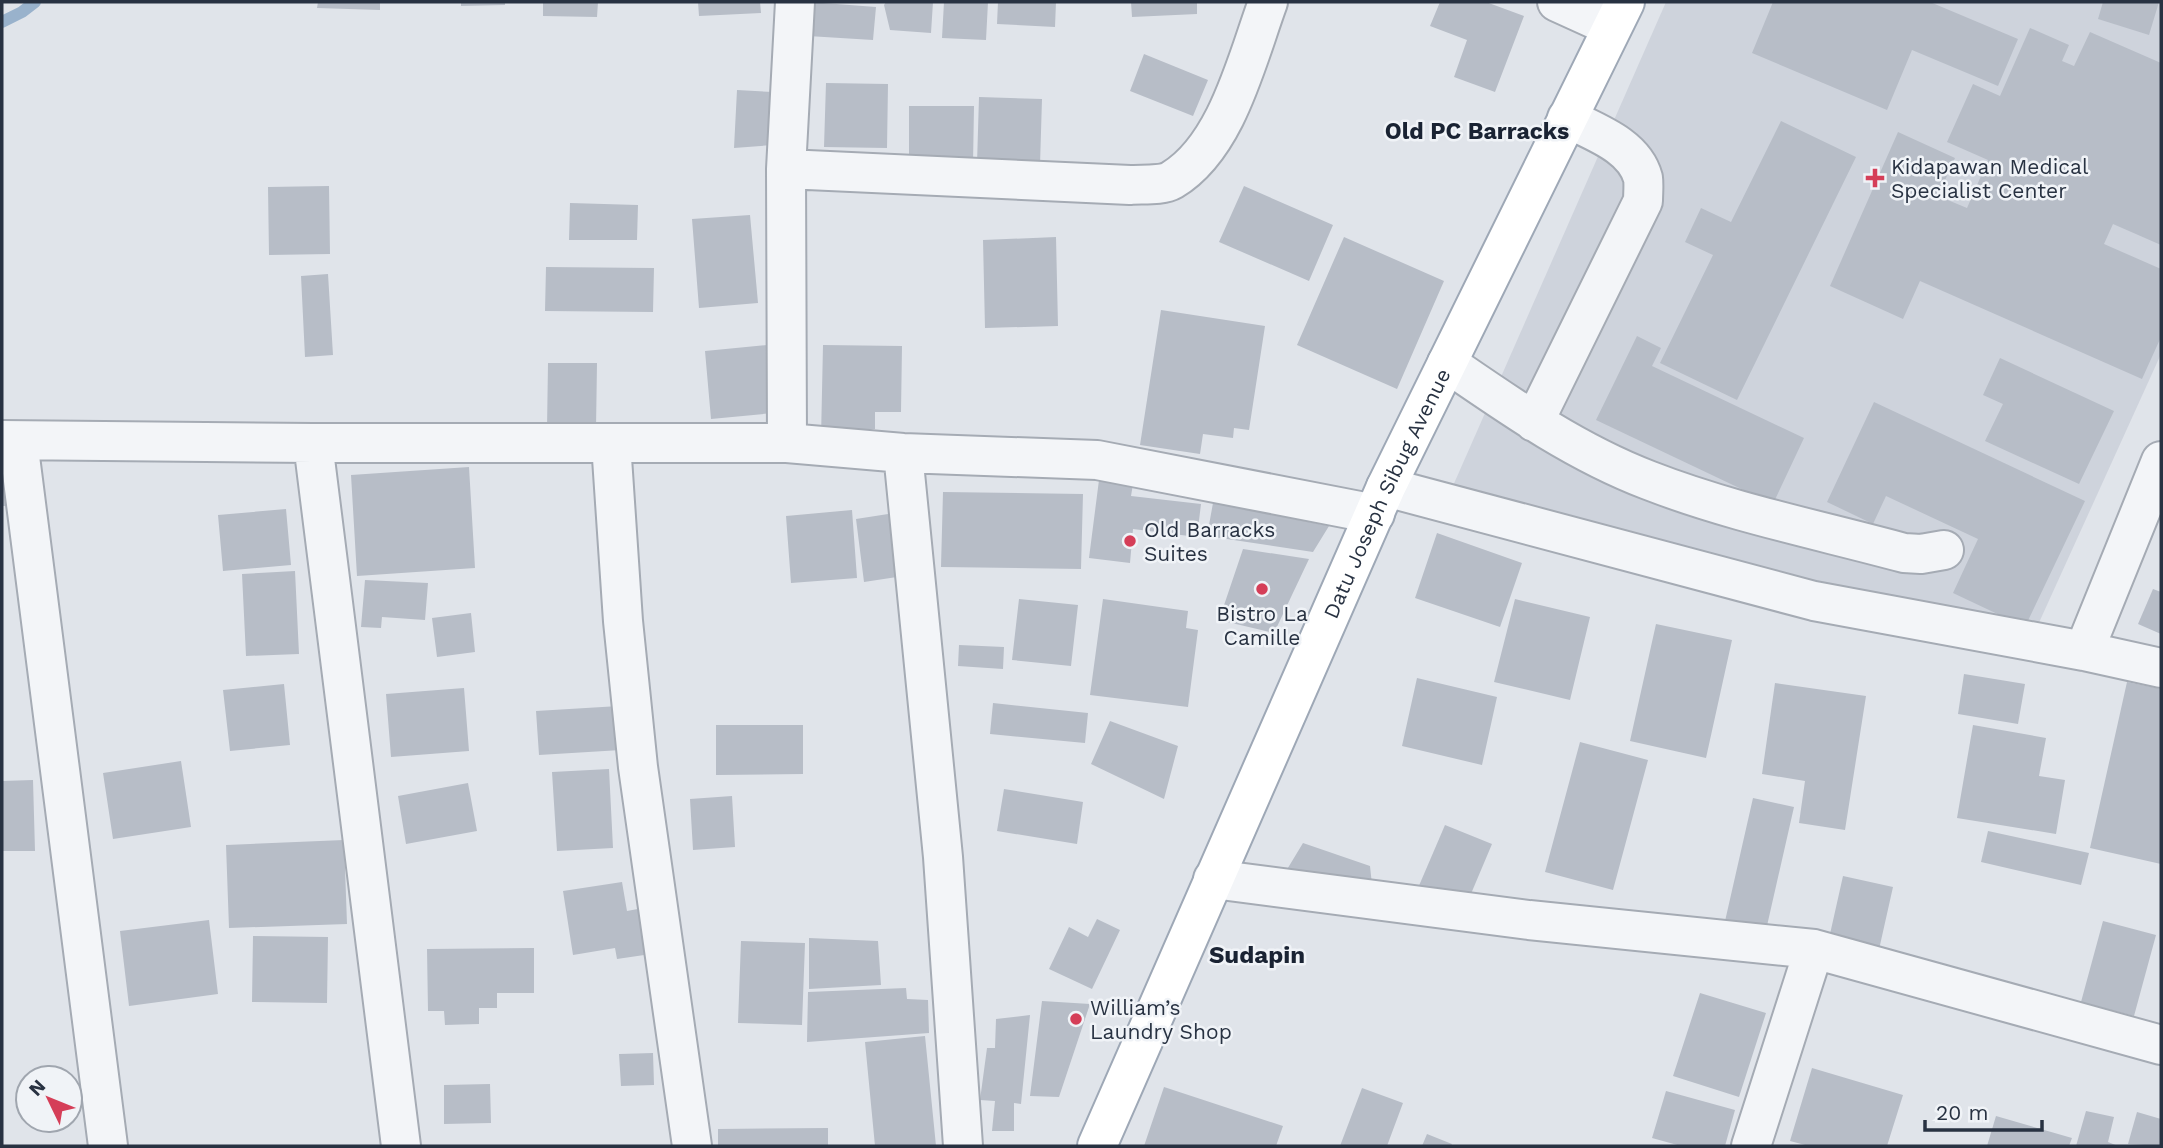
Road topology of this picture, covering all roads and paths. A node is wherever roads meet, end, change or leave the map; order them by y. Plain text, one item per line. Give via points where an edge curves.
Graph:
1 (795, 2) edge
2 (1268, 2) edge
3 (1557, 2) edge
4 (1618, 15) edge
5 (1567, 118) junction
6 (786, 169) junction
7 (1447, 363) junction
8 (1534, 422) junction
9 (10, 440) edge
10 (313, 443) junction
11 (611, 443) junction
12 (787, 443) junction
13 (903, 453) junction
14 (2161, 461) edge
15 (1380, 500) junction
16 (1944, 550) dead end
17 (2084, 651) junction
18 (2161, 668) edge
19 (1213, 879) junction
20 (1814, 949) junction
21 (2161, 1045) edge
22 (108, 1146) edge
23 (401, 1146) edge
24 (692, 1146) edge
25 (963, 1146) edge
26 (1097, 1146) edge
27 (1751, 1146) edge

1 - 6 street
2 - 6 street via 1227,114 1201,156 1170,181 1130,185
3 - 4 street
4 - 5 main road, Datu Joseph Sibug Avenue
5 - 7 main road, Datu Joseph Sibug Avenue
5 - 8 street via 1614,142 1632,157 1643,179 1643,201
6 - 12 street
7 - 8 street
7 - 15 main road, Datu Joseph Sibug Avenue
8 - 16 street via 1615,465 1706,501 1904,553
9 - 10 street
9 - 22 street
10 - 11 street
10 - 23 street
11 - 12 street
11 - 24 street via 638,767
12 - 13 street
13 - 15 street via 1097,460
13 - 25 street via 943,857
14 - 17 street
15 - 17 street via 1814,601
15 - 19 main road, Datu Joseph Sibug Avenue
17 - 18 street
19 - 20 street via 1529,920
19 - 26 main road, Datu Joseph Sibug Avenue
20 - 21 street
20 - 27 street

